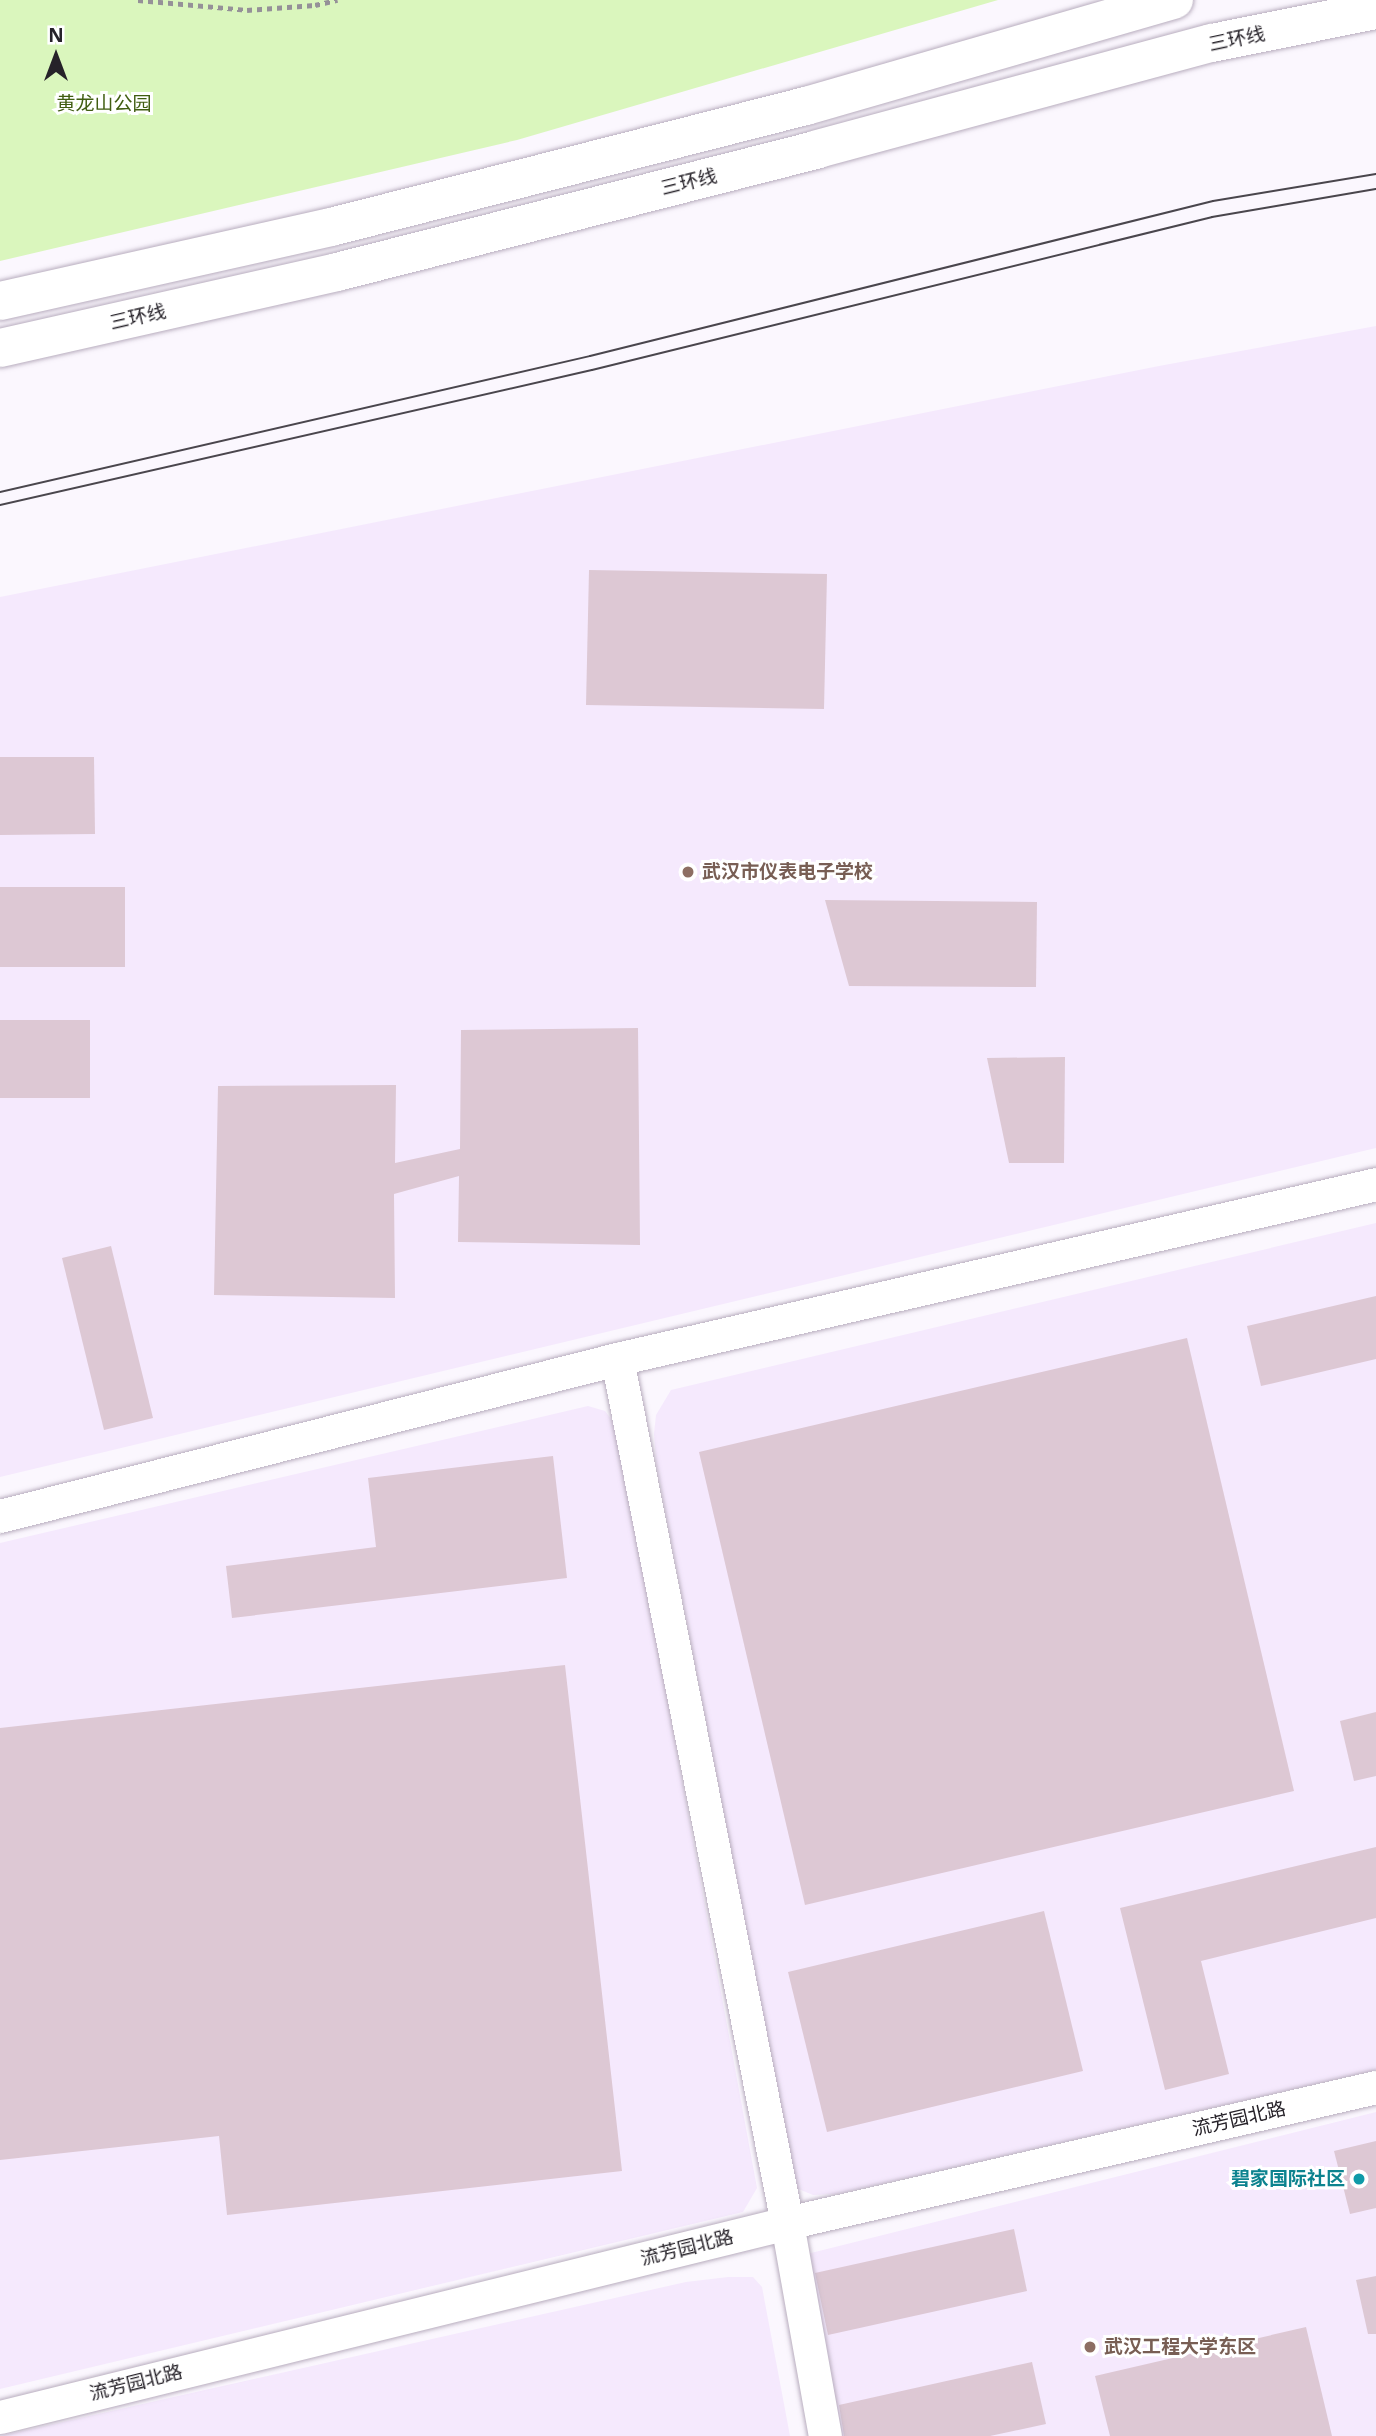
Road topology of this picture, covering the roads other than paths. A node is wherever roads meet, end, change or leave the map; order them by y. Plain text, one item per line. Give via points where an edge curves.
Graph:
1 (1174, 0) edge
2 (1361, 0) edge
3 (1376, 10) edge
4 (1212, 43) junction
5 (0, 301) edge
6 (0, 348) edge
7 (1376, 1184) edge
8 (617, 1359) junction
9 (0, 1516) edge
10 (1376, 2087) edge
11 (787, 2223) junction
12 (0, 2417) edge
13 (825, 2436) edge

1 - 5 highway via 806,106 344,224
2 - 4 highway
3 - 4 highway, 三环线
4 - 6 highway, 三环线 via 350,268
7 - 8 street
8 - 9 street
8 - 11 street
10 - 11 street, 流芳园北路
11 - 12 street, 流芳园北路
11 - 13 street

